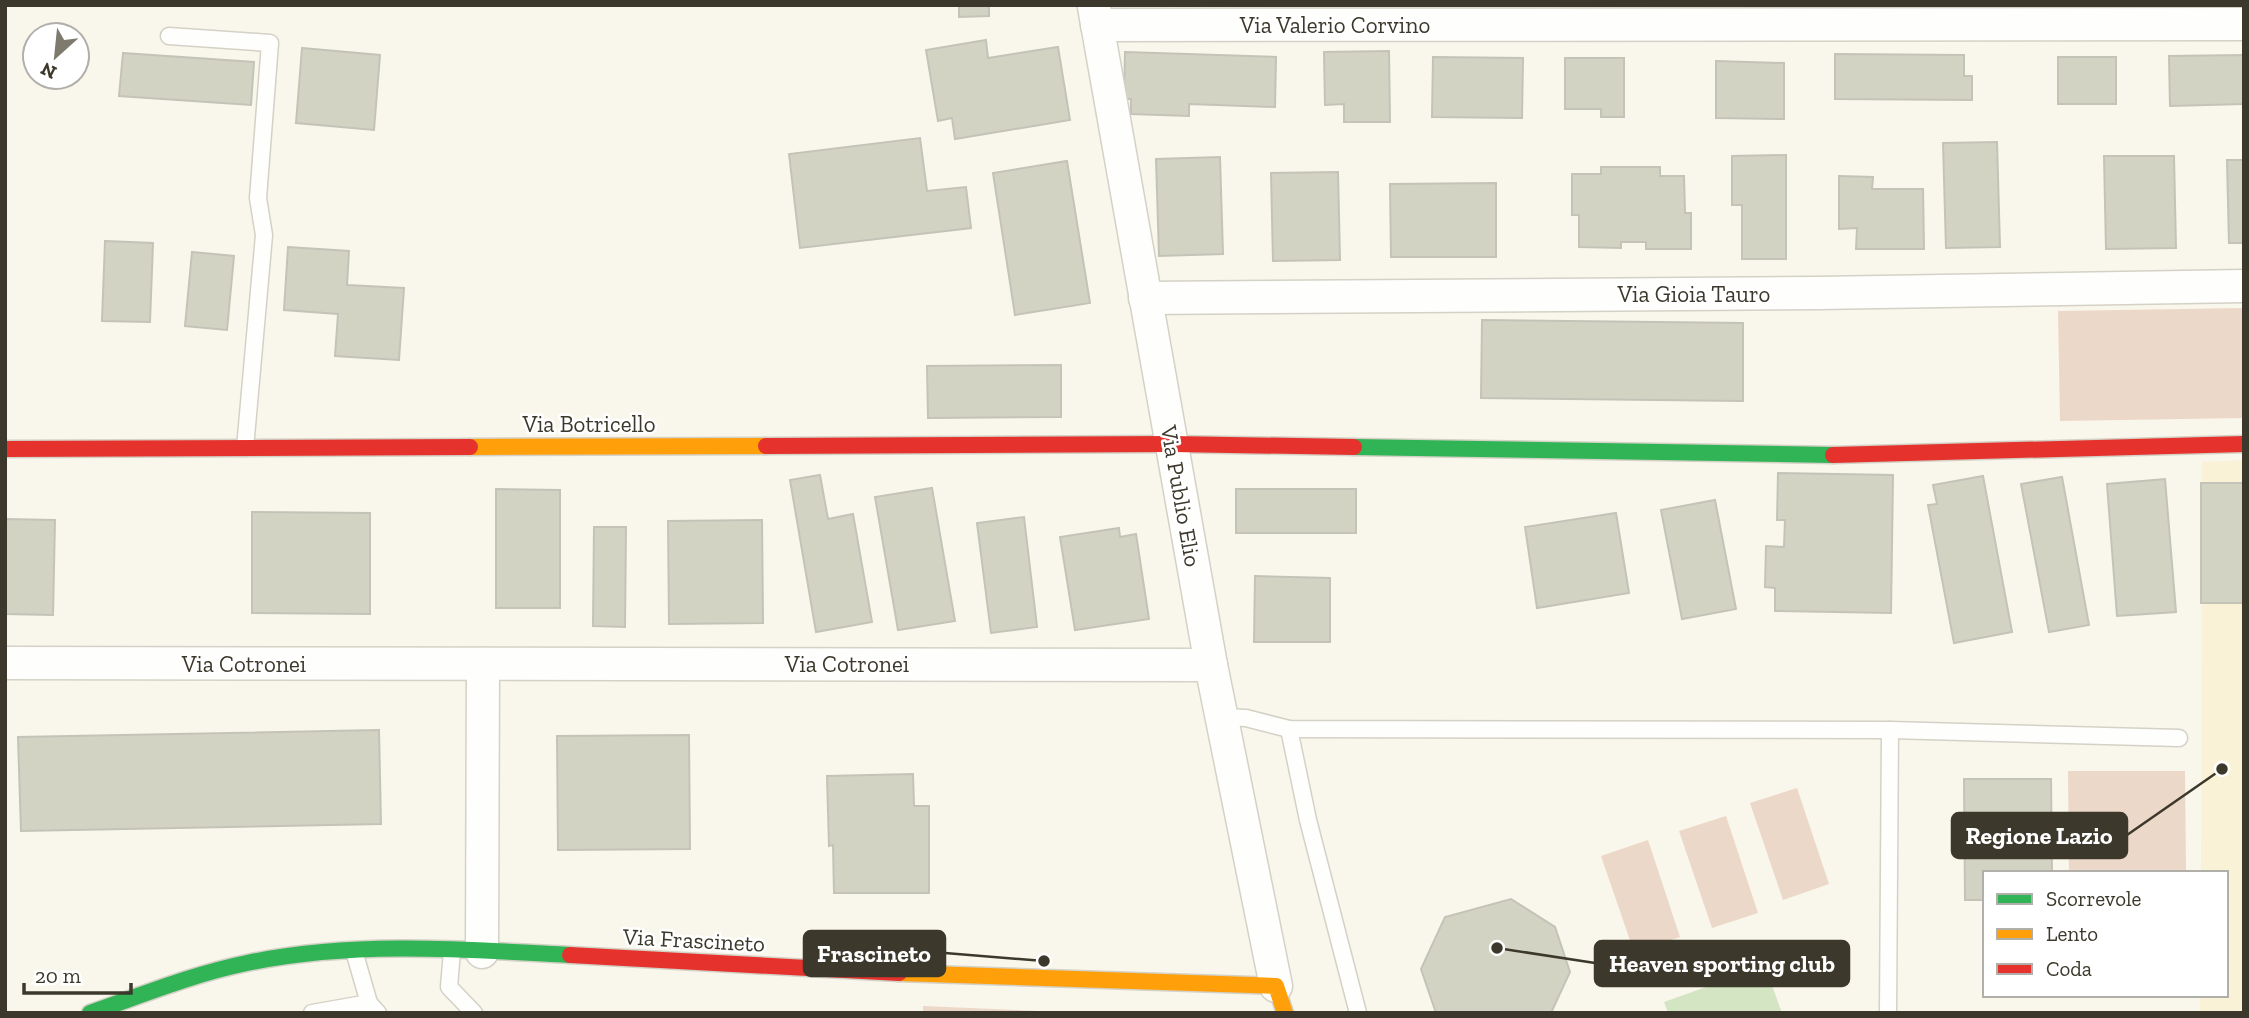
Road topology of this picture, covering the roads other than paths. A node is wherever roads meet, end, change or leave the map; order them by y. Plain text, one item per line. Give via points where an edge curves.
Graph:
1 (1096, 15) edge
2 (2244, 24) edge
3 (169, 36) dead end
4 (2244, 286) edge
5 (1145, 298) junction
6 (1172, 444) junction
7 (2244, 444) edge
8 (245, 448) junction
9 (5, 449) edge
10 (5, 663) edge
11 (483, 664) junction
12 (1211, 665) junction
13 (1222, 717) junction
14 (1289, 729) junction
15 (1890, 730) junction
16 (2179, 738) dead end
17 (354, 951) junction
18 (467, 951) junction
19 (1280, 999) edge
20 (374, 1008) edge
21 (90, 1013) edge
22 (312, 1013) edge
23 (474, 1013) edge
24 (1358, 1013) edge
25 (1888, 1013) edge

1 - 2 street, Via Valerio Corvino
1 - 5 street, Via Publio Elio
3 - 8 lane via 270,43 258,198 264,235
4 - 5 street, Via Gioia Tauro
5 - 6 street, Via Publio Elio
6 - 7 street via 1847,455
6 - 8 street, Via Botricello
6 - 12 street, Via Publio Elio
8 - 9 street, Via Botricello
10 - 11 street, Via Cotronei
11 - 12 street, Via Cotronei
11 - 18 street
12 - 13 street, Via Publio Elio
13 - 14 lane
13 - 19 street, Via Publio Elio
14 - 15 lane
14 - 24 lane
15 - 16 lane
15 - 25 lane
17 - 18 street, Via Frascineto
17 - 20 lane
17 - 21 street, Via Frascineto via 266,959 216,970
18 - 19 street, Via Frascineto
18 - 23 lane via 449,987
20 - 22 lane

